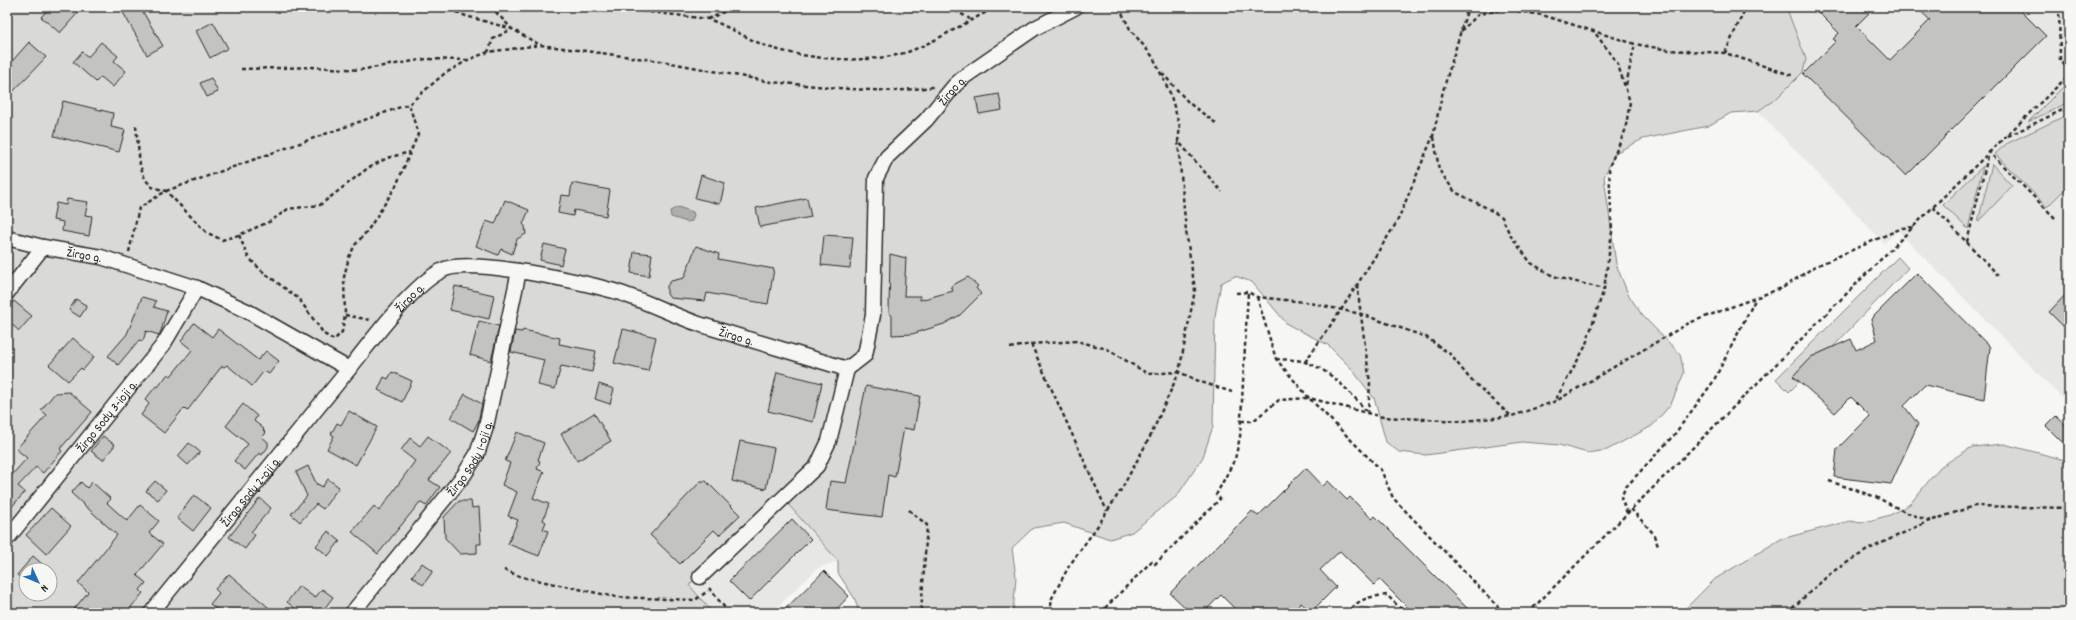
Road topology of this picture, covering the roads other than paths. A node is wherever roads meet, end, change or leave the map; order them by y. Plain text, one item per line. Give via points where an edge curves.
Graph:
1 (1076, 7) edge
2 (7, 238) edge
3 (43, 247) junction
4 (519, 271) junction
5 (197, 288) junction
6 (7, 293) edge
7 (348, 368) junction
8 (847, 369) junction
9 (7, 539) edge
10 (700, 577) road end
11 (151, 613) edge
12 (352, 613) edge

1 - 8 street, Žirgo g. via 1035,28 955,85 926,120 887,157 876,178 873,315 865,355
2 - 3 street, Žirgo g.
3 - 5 street, Žirgo g. via 101,258
3 - 6 street
4 - 7 street, Žirgo g. via 458,265 444,270 423,284
4 - 8 street, Žirgo g. via 615,292 675,316
4 - 12 street, Žirgo Sodų 1-oji g. via 486,427 477,454 464,475
5 - 7 street, Žirgo g. via 247,311
5 - 9 street, Žirgo Sodų 3-ioji g. via 163,345
7 - 11 street, Žirgo Sodų 2-oji g.
8 - 10 street via 829,441 817,466

